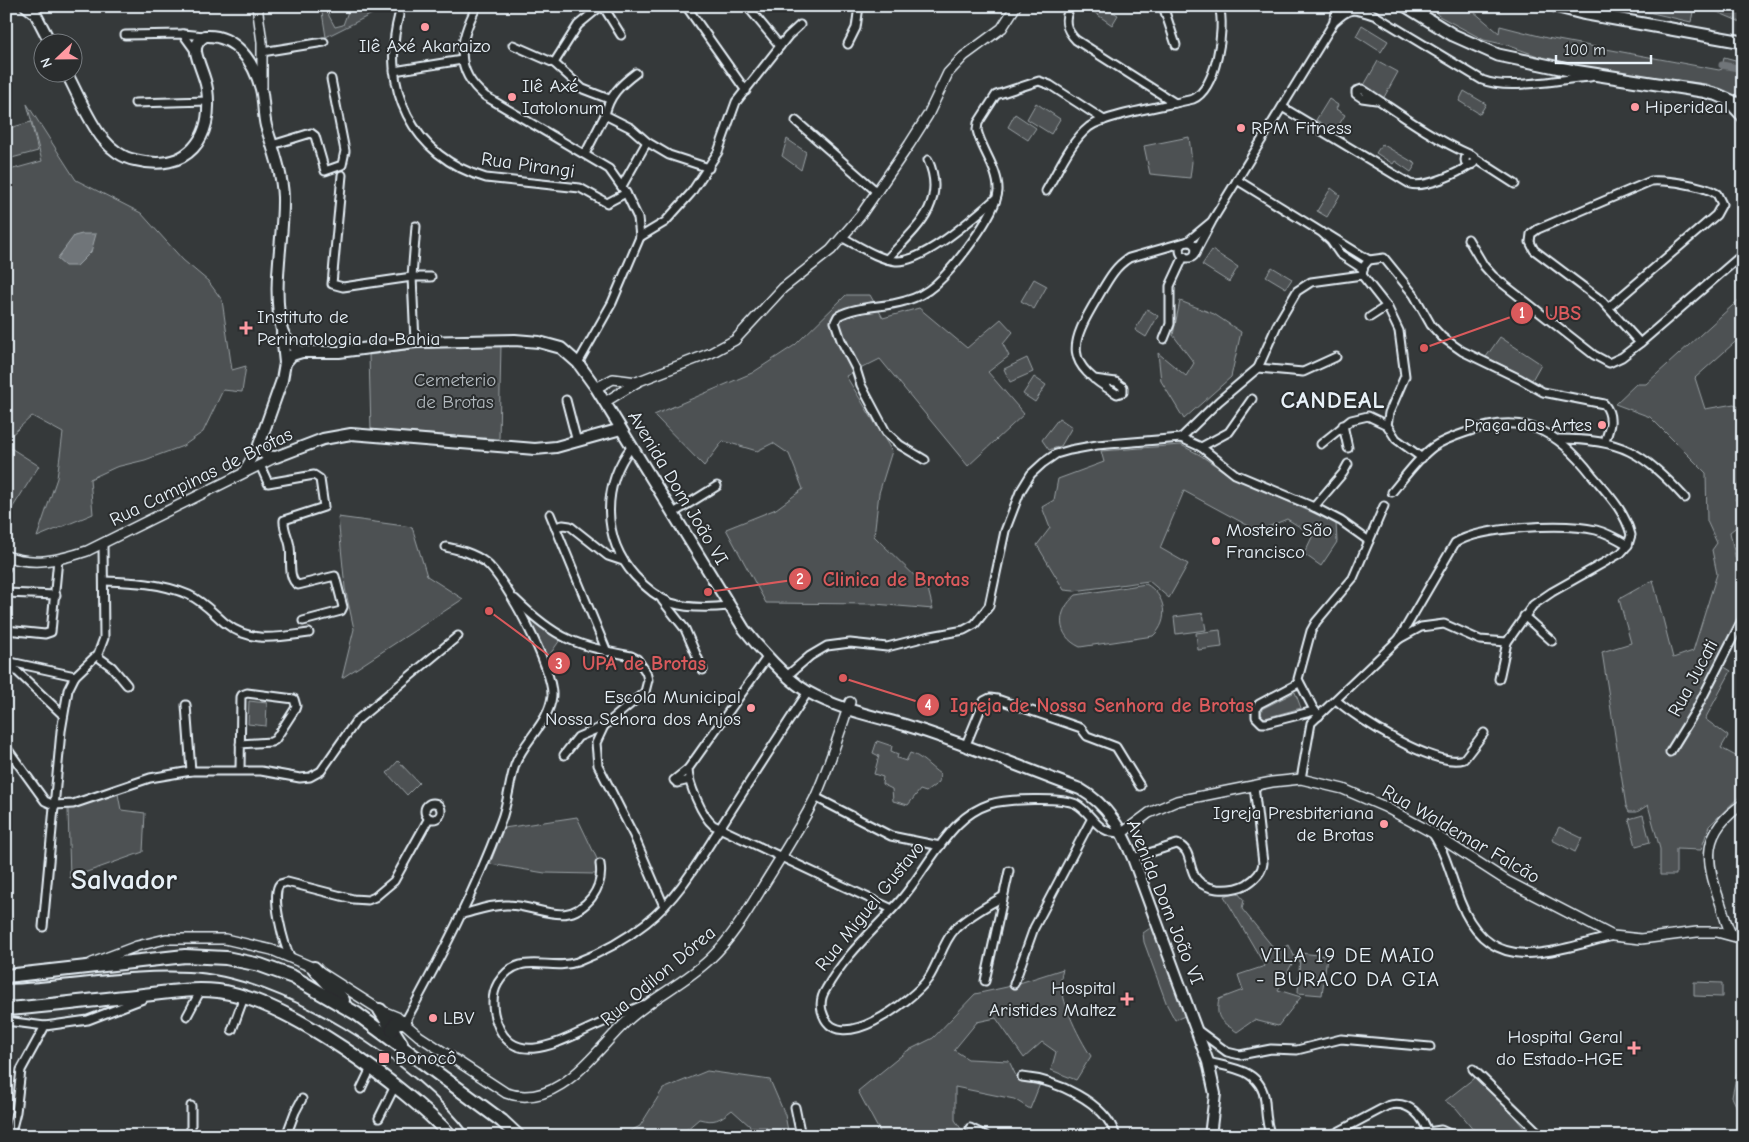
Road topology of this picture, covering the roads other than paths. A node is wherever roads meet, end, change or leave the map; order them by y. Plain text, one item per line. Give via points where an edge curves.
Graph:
1 (257, 6) edge
2 (477, 6) edge
3 (602, 6) edge
4 (686, 6) edge
5 (747, 6) edge
6 (859, 6) edge
7 (1016, 6) edge
8 (1071, 6) edge
9 (1162, 6) edge
10 (1219, 6) edge
11 (1338, 6) edge
12 (1360, 6) edge
13 (1406, 6) edge
14 (1410, 6) edge
15 (1555, 6) edge
16 (31, 8) edge
17 (399, 15) dead end
18 (1373, 15) junction
19 (1420, 15) junction
20 (1334, 22) junction
21 (800, 25) dead end
22 (44, 32) edge
23 (183, 34) junction
24 (621, 34) dead end
25 (126, 35) dead end
26 (205, 36) junction
27 (324, 42) dead end
28 (1743, 42) edge
29 (848, 44) dead end
30 (513, 45) dead end
31 (1176, 45) dead end
32 (780, 46) junction
33 (196, 52) junction
34 (262, 52) junction
35 (462, 60) junction
36 (554, 63) junction
37 (394, 71) junction
38 (636, 73) dead end
39 (1609, 76) junction
40 (331, 79) dead end
41 (71, 82) edge
42 (261, 90) junction
43 (746, 91) junction
44 (1718, 95) junction
45 (609, 99) junction
46 (1376, 100) dead end
47 (208, 101) junction
48 (135, 103) dead end
49 (1175, 103) junction
50 (1743, 106) edge
51 (1282, 107) junction
52 (605, 115) junction
53 (1743, 119) edge
54 (1104, 120) junction
55 (796, 121) dead end
56 (647, 142) junction
57 (272, 145) junction
58 (585, 154) junction
59 (928, 160) dead end
60 (1469, 160) junction
61 (709, 168) junction
62 (342, 175) dead end
63 (1237, 180) junction
64 (1515, 184) dead end
65 (622, 186) junction
66 (1046, 191) dead end
67 (876, 192) junction
68 (626, 193) junction
69 (996, 199) junction
70 (1212, 220) junction
71 (416, 226) dead end
72 (1321, 232) junction
73 (640, 237) junction
74 (842, 238) junction
75 (1468, 239) dead end
76 (1186, 242) junction
77 (1162, 248) junction
78 (1196, 251) junction
79 (1743, 254) edge
80 (1183, 255) junction
81 (886, 259) junction
82 (1369, 260) junction
83 (1362, 272) junction
84 (412, 277) junction
85 (431, 277) dead end
86 (1386, 306) junction
87 (1609, 307) junction
88 (1370, 317) dead end
89 (282, 330) junction
90 (1164, 340) dead end
91 (414, 342) junction
92 (1640, 343) junction
93 (302, 352) junction
94 (1336, 358) dead end
95 (285, 363) junction
96 (578, 363) junction
97 (1258, 368) junction
98 (618, 379) junction
99 (640, 382) junction
100 (1108, 385) dead end
101 (596, 388) junction
102 (623, 390) junction
103 (1252, 399) dead end
104 (566, 400) dead end
105 (605, 402) junction
106 (1343, 425) junction
107 (1387, 425) junction
108 (621, 429) junction
109 (1180, 438) junction
110 (1558, 439) junction
111 (1605, 441) junction
112 (577, 442) junction
113 (1321, 444) dead end
114 (259, 445) junction
115 (632, 446) junction
116 (1201, 447) junction
117 (1348, 448) dead end
118 (276, 457) junction
119 (1422, 458) junction
120 (925, 460) dead end
121 (1348, 464) dead end
122 (260, 465) junction
123 (242, 473) junction
124 (717, 486) dead end
125 (1392, 492) dead end
126 (1685, 498) dead end
127 (1384, 506) dead end
128 (1314, 507) junction
129 (550, 514) dead end
130 (672, 514) junction
131 (555, 528) junction
132 (1370, 541) junction
133 (103, 545) junction
134 (1628, 545) junction
135 (446, 547) dead end
136 (8, 557) edge
137 (58, 559) junction
138 (623, 562) junction
139 (6, 568) edge
140 (104, 581) junction
141 (6, 593) edge
142 (56, 595) junction
143 (511, 595) junction
144 (660, 598) junction
145 (729, 606) junction
146 (1524, 616) junction
147 (1743, 618) edge
148 (303, 621) dead end
149 (6, 630) edge
150 (309, 633) dead end
151 (458, 636) dead end
152 (1399, 639) junction
153 (1552, 641) dead end
154 (1507, 642) junction
155 (607, 652) junction
156 (97, 656) junction
157 (768, 656) junction
158 (6, 661) edge
159 (703, 670) dead end
160 (788, 675) junction
161 (75, 676) junction
162 (1499, 679) dead end
163 (1299, 682) junction
164 (127, 685) dead end
165 (808, 692) junction
166 (1336, 700) junction
167 (186, 705) dead end
168 (849, 705) junction
169 (1316, 713) junction
170 (63, 715) junction
171 (604, 726) junction
172 (1484, 734) dead end
173 (240, 744) junction
174 (6, 747) edge
175 (965, 747) junction
176 (1670, 752) dead end
177 (564, 755) dead end
178 (688, 769) junction
179 (240, 770) junction
180 (192, 771) junction
181 (689, 780) junction
182 (1301, 780) junction
183 (1140, 786) dead end
184 (1254, 786) junction
185 (815, 797) junction
186 (1743, 804) edge
187 (54, 805) junction
188 (429, 818) dead end
189 (1091, 820) junction
190 (720, 828) junction
191 (1431, 832) junction
192 (1122, 833) junction
193 (940, 846) junction
194 (781, 857) junction
195 (1133, 858) junction
196 (600, 864) dead end
197 (1009, 871) dead end
198 (1002, 896) junction
199 (664, 906) junction
200 (892, 909) junction
201 (463, 914) junction
202 (1727, 921) junction
203 (43, 927) dead end
204 (1697, 932) junction
205 (282, 935) junction
206 (1732, 935) junction
207 (1613, 936) junction
208 (1743, 938) edge
209 (272, 950) junction
210 (292, 958) junction
211 (80, 967) junction
212 (314, 968) junction
213 (6, 976) edge
214 (985, 981) dead end
215 (1014, 984) dead end
216 (201, 990) junction
217 (156, 993) junction
218 (244, 997) junction
219 (650, 1002) junction
220 (6, 1009) edge
221 (380, 1010) junction
222 (357, 1014) junction
223 (187, 1016) dead end
224 (6, 1021) edge
225 (405, 1022) junction
226 (45, 1026) junction
227 (1196, 1029) junction
228 (232, 1030) dead end
229 (392, 1030) junction
230 (1430, 1047) dead end
231 (405, 1049) junction
232 (1208, 1062) junction
233 (371, 1068) junction
234 (1473, 1069) dead end
235 (1022, 1077) dead end
236 (395, 1086) junction
237 (361, 1089) dead end
238 (302, 1099) dead end
239 (191, 1106) dead end
240 (795, 1106) dead end
241 (379, 1118) dead end
242 (970, 1128) dead end
243 (1429, 1134) edge
244 (10, 1136) edge
245 (191, 1136) edge
246 (286, 1136) edge
247 (450, 1136) edge
248 (518, 1136) edge
249 (801, 1136) edge
250 (986, 1136) edge
251 (1116, 1136) edge
252 (1210, 1136) edge
253 (1272, 1136) edge
254 (1330, 1136) edge
255 (1454, 1136) edge
256 (1542, 1136) edge

1 - 34 street
2 - 35 street via 466,31
3 - 24 street
3 - 36 street via 578,25
4 - 43 street
5 - 32 street
6 - 29 street via 856,28
7 - 67 street via 1002,28 964,56 948,73 920,130
8 - 49 street via 1065,19 1076,40
9 - 31 street
10 - 49 street via 1222,37 1207,86 1199,96
11 - 20 street
12 - 18 street
13 - 19 main road
14 - 19 main road
15 - 28 main road
16 - 22 main road
17 - 37 street via 393,45
18 - 20 street via 1353,9
18 - 39 street via 1492,84 1516,85
19 - 39 main road via 1498,55
20 - 51 street
21 - 32 street
23 - 25 street
23 - 26 street
23 - 33 street
26 - 33 main road via 198,42
26 - 42 main road via 224,39 241,50 256,73
27 - 34 street
30 - 36 street
32 - 43 street
33 - 47 main road
34 - 42 street
35 - 37 street
35 - 58 street via 466,76 485,96
36 - 45 street via 583,89
37 - 68 street, Rua Pirangi via 398,95 411,122 433,149 460,168 503,181 580,188 607,203
38 - 45 street
39 - 44 main road
40 - 57 street via 345,151 342,165 325,171 315,136 311,133
41 - 47 main road via 102,139 120,154 142,162 166,162 191,151 199,143 206,126
42 - 57 main road via 265,123
43 - 61 street via 733,108
44 - 50 main road
44 - 53 street
45 - 52 street
46 - 60 street
47 - 48 street
49 - 54 street
51 - 60 street via 1410,184 1422,185 1449,174
51 - 63 street
52 - 56 street via 631,128
52 - 58 street
54 - 66 street via 1089,127 1076,140
54 - 69 street via 1045,82 1033,82 996,95 977,130 997,183
55 - 67 street
56 - 61 street via 679,160
56 - 65 street
57 - 89 main road via 282,186 279,281
58 - 65 street via 608,169
59 - 81 street via 935,181 931,205 913,231
60 - 64 street
61 - 73 street via 665,222
62 - 84 street via 332,284 343,287
63 - 70 street
63 - 72 street
65 - 68 street
67 - 74 street
68 - 73 street via 638,218
69 - 81 street via 920,255 903,261
69 - 120 street via 982,226 935,285 916,298 844,313 835,322 840,340 886,432
70 - 76 street
70 - 78 street
71 - 84 street
72 - 82 street
72 - 83 street
73 - 96 street via 604,321
74 - 81 street
74 - 99 street via 777,294 735,340
75 - 92 street via 1493,276 1603,360 1616,360
76 - 77 street
76 - 78 street via 1193,243
76 - 80 street via 1181,247
77 - 80 street
77 - 100 street via 1122,262 1077,332 1076,348 1081,365 1094,379
78 - 80 street via 1190,257
79 - 92 street
80 - 90 street via 1170,286 1170,324
82 - 83 street
82 - 111 street via 1384,258 1414,295 1431,325 1456,347 1543,392 1604,404 1611,424
83 - 86 street
83 - 97 street via 1311,282 1297,291
84 - 85 street
84 - 91 street
86 - 88 street
86 - 107 street via 1400,332 1405,371
87 - 87 street via 1716,215 1722,204 1717,194 1651,181 1531,234 1534,250
87 - 92 street
89 - 93 main road via 289,342
89 - 95 main road
91 - 93 main road, Avenida Dom João VI via 339,352
91 - 96 main road, Avenida Dom João VI via 539,342 561,348
93 - 95 main road via 290,356
94 - 97 street via 1303,372
95 - 114 main road via 279,391
96 - 101 main road, Avenida Dom João VI
97 - 109 street
98 - 99 street
98 - 101 street
98 - 102 street
99 - 102 street
101 - 105 main road, Avenida Dom João VI
102 - 105 street
103 - 116 street via 1229,432
104 - 112 street
105 - 108 main road, Avenida Dom João VI
106 - 107 street via 1368,416
106 - 113 street
106 - 117 street
107 - 119 street via 1396,439
108 - 112 main road, Rua Campinas de Brotas
108 - 115 main road, Avenida Dom João VI
109 - 116 street
109 - 160 street via 1081,448 1056,454 1038,467 1015,502 998,559 989,606 970,627 886,648 850,643 827,646
110 - 111 street
110 - 119 street via 1530,427 1501,422 1449,439 1433,447
110 - 134 street via 1579,458 1620,510 1631,535
111 - 126 street via 1644,459
112 - 118 main road, Rua Campinas de Brotas via 523,449 352,434 323,439
114 - 118 main road via 265,455
114 - 123 street
115 - 130 main road, Avenida Dom João VI
115 - 138 street via 618,466 609,502 610,530
116 - 128 street via 1235,474
118 - 122 street, Rua Campinas de Brotas
119 - 125 street
121 - 128 street
122 - 123 street, Rua Campinas de Brotas
122 - 148 street via 268,483 314,475 320,479 323,508 284,520 291,569 298,585 335,576 343,610
123 - 133 street, Rua Campinas de Brotas
124 - 130 street
127 - 132 street
128 - 132 street
129 - 131 street
130 - 145 main road, Avenida Dom João VI
131 - 138 street via 570,526 608,556
131 - 155 street
132 - 163 street via 1353,578 1316,622 1301,665
133 - 137 street, Rua Campinas de Brotas
133 - 140 street
134 - 146 street via 1621,553 1542,598
134 - 152 street via 1606,533 1569,527 1509,530 1462,538 1450,549
135 - 143 street via 474,555 486,563
136 - 137 street, Rua Campinas de Brotas via 27,562
136 - 139 street
137 - 142 street
138 - 144 street
140 - 150 street via 132,582 178,591 201,601 247,636 267,638
140 - 156 street via 104,638
141 - 142 street
142 - 149 street via 51,632
143 - 155 street via 552,631 579,645
143 - 201 street via 544,662 552,688 551,698 542,723 517,761 502,819
144 - 145 street via 698,608
144 - 159 street via 685,629
145 - 157 main road, Avenida Dom João VI
146 - 153 street
146 - 154 street
147 - 176 street, Rua Jucati via 1696,710
151 - 179 street via 356,721 315,775 300,778
152 - 154 street via 1422,627 1444,624 1480,640
152 - 166 street
154 - 162 street
155 - 171 street via 638,659 648,680 640,698
156 - 161 street
156 - 164 street via 112,667
157 - 160 main road, Avenida Dom João VI
157 - 178 street
158 - 161 street
158 - 170 street
160 - 165 main road, Avenida Dom João VI
160 - 168 main road, Avenida Dom João VI
161 - 170 street via 68,690
163 - 169 street
163 - 169 street via 1259,704 1256,717 1267,723
165 - 168 main road, Avenida Dom João VI
165 - 190 street
166 - 169 street
166 - 172 street via 1353,715 1439,759 1460,760 1470,754
167 - 180 street
168 - 175 main road, Avenida Dom João VI
168 - 185 street, Rua Odilon Dórea
169 - 182 street via 1310,725
170 - 187 street
171 - 177 street via 578,736
171 - 199 street via 596,743 598,765 634,836
173 - 173 street via 275,740 296,706 294,699 244,693 241,697
173 - 179 street
174 - 187 street via 44,801
175 - 183 street via 984,701 997,698 1081,728 1087,736 1116,747
175 - 192 main road, Avenida Dom João VI via 1080,789 1108,810
178 - 181 street
178 - 181 street via 674,780 677,783
179 - 180 street
180 - 187 street via 150,778 81,801
181 - 190 street via 704,816
182 - 184 street, Rua Waldemar Falcão
182 - 191 street, Rua Waldemar Falcão via 1343,789 1369,799
184 - 192 street, Rua Waldemar Falcão via 1176,801 1148,813
184 - 195 street via 1263,863 1260,872 1249,882 1232,889 1206,887 1196,880 1184,848 1177,844
185 - 193 street via 891,836
185 - 194 street, Rua Odilon Dórea
186 - 202 street via 1717,828 1708,855 1709,870
187 - 203 street
188 - 205 street via 394,881 375,897 353,900 287,882 280,884 276,891
189 - 192 street, Rua Miguel Gustavo via 1110,832
189 - 193 street, Rua Miguel Gustavo via 1073,803 1008,800 981,807 968,815
189 - 215 street via 1034,928
190 - 194 street
190 - 199 street via 698,864
191 - 207 street, Rua Waldemar Falcão via 1507,881
191 - 207 street via 1466,916 1491,946 1514,953 1549,952
192 - 195 main road, Avenida Dom João VI
193 - 200 street, Rua Miguel Gustavo
194 - 200 street
194 - 219 street, Rua Odilon Dórea via 742,921 719,950 695,972
195 - 227 main road, Avenida Dom João VI
196 - 201 street via 597,890 583,906 567,913 550,914 498,905
197 - 198 street
198 - 200 street, Rua Miguel Gustavo via 954,930 928,978 902,1004 866,1026 850,1030 838,1028 826,1020 822,1011 823,994 861,942
198 - 214 street
199 - 219 street via 633,932 577,962 520,965 498,982 493,997 494,1016 502,1033 515,1044 531,1049 553,1045
201 - 225 street
202 - 204 street, Rua Waldemar Falcão
202 - 206 street
202 - 208 street, Rua Waldemar Falcão
204 - 206 street, Rua Waldemar Falcão
204 - 207 street, Rua Waldemar Falcão via 1641,939
205 - 209 street via 280,944
205 - 210 street
206 - 208 street, Rua Waldemar Falcão
209 - 210 street, Rua Odilon Dórea
209 - 211 street, Rua Odilon Dórea via 225,939 166,939
210 - 212 street, Rua Odilon Dórea
211 - 213 highway
211 - 222 highway via 185,956 243,961 293,977
212 - 221 street, Rua Odilon Dórea
212 - 222 highway
216 - 217 highway
216 - 218 highway
216 - 223 street
217 - 220 highway
217 - 226 street via 88,1020
218 - 228 street
218 - 233 highway via 294,1019
219 - 225 street, Rua Odilon Dórea via 633,1014 566,1082 551,1092 536,1096 519,1097 506,1092 419,1036
221 - 225 street, Rua Odilon Dórea
221 - 229 highway
222 - 231 highway
224 - 226 street
225 - 229 highway via 396,1022
226 - 244 street via 21,1070
227 - 230 street via 1219,1047 1240,1055 1271,1049 1297,1050 1341,1038
227 - 232 main road, Avenida Dom João VI
229 - 231 highway
231 - 248 highway
232 - 252 main road, Avenida Dom João VI via 1215,1094
232 - 253 street via 1243,1071 1260,1082
233 - 236 highway
233 - 237 street
234 - 256 street
235 - 251 street via 1043,1080 1082,1098 1107,1119
236 - 241 street
236 - 247 highway
238 - 246 street
239 - 245 street
240 - 249 street
242 - 250 street
243 - 254 street via 1418,1114 1410,1107 1396,1104
243 - 255 street via 1441,1130

